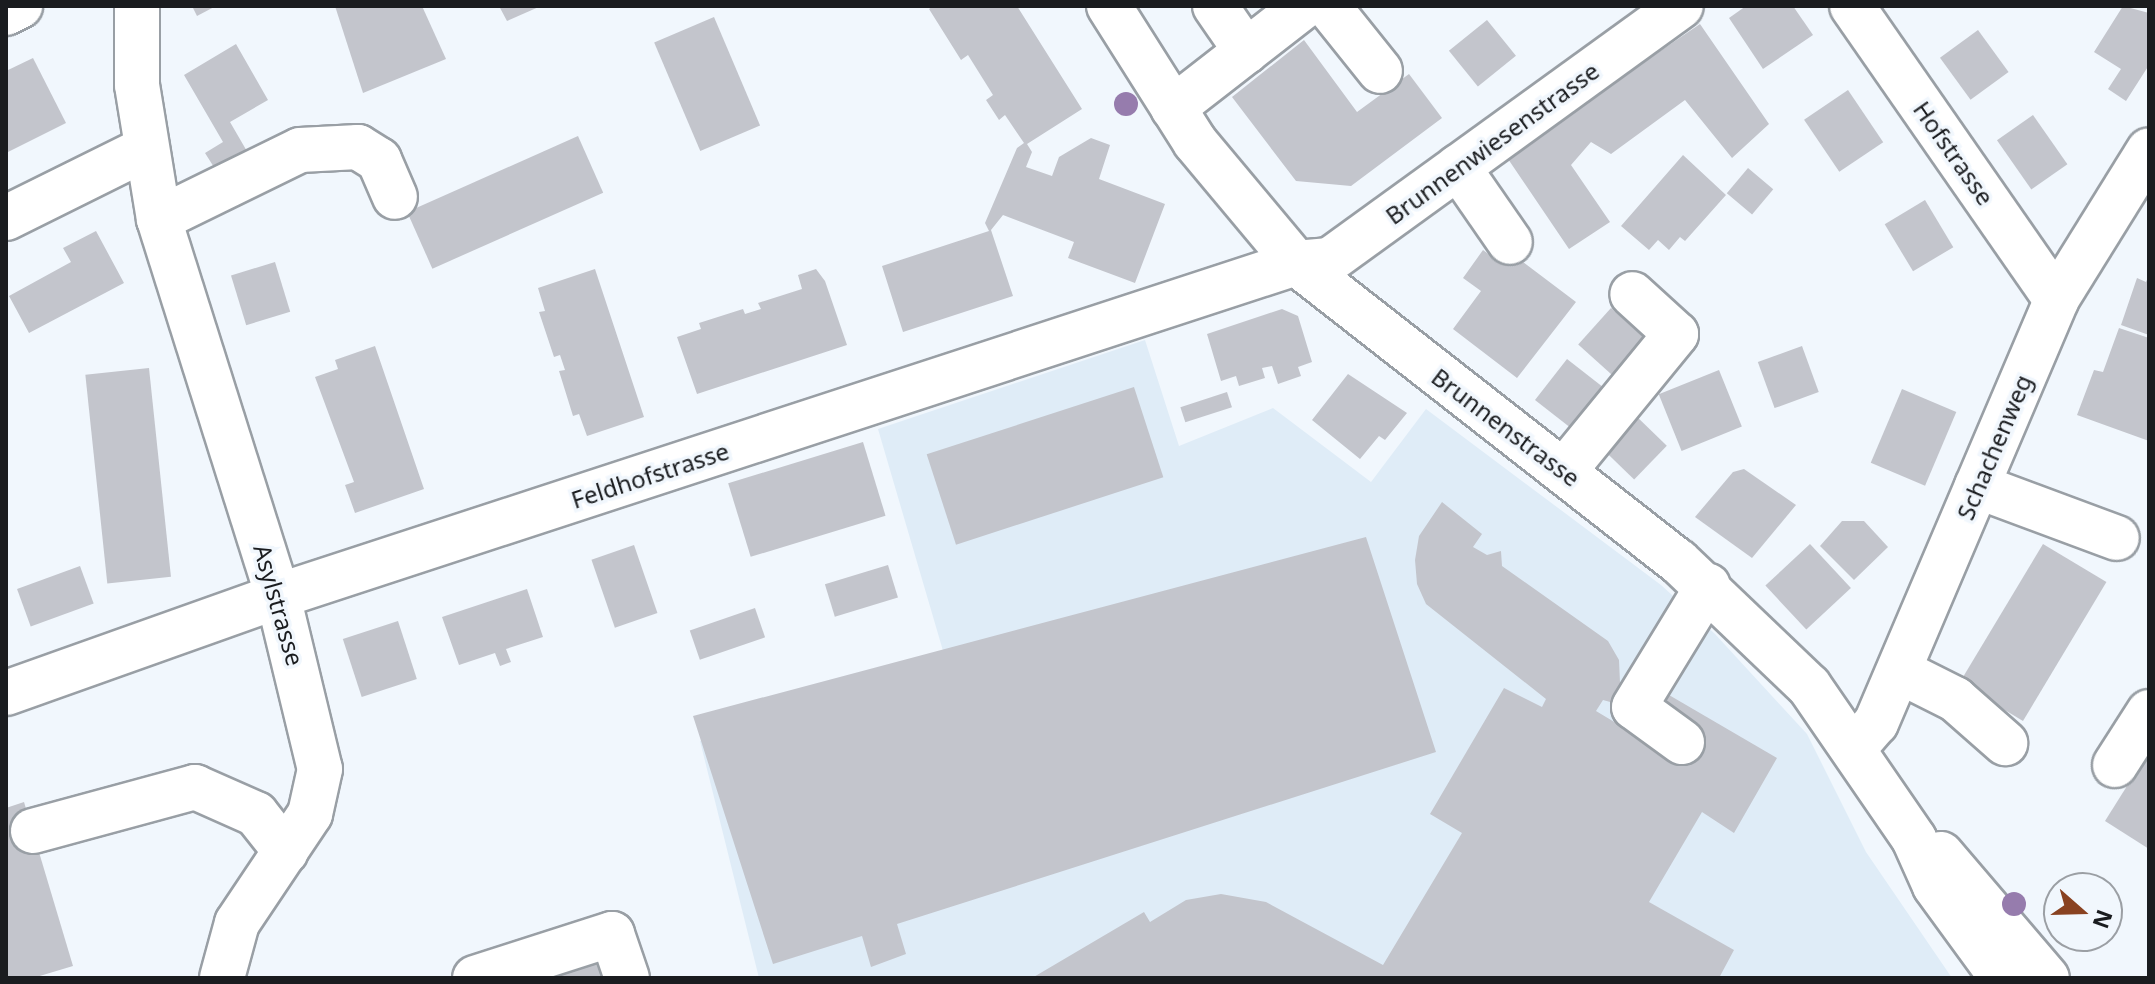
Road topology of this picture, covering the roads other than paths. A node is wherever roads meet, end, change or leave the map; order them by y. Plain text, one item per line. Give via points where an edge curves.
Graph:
1 (20, 6) edge
2 (137, 6) edge
3 (1109, 6) edge
4 (1215, 6) edge
5 (1304, 6) edge
6 (1328, 6) edge
7 (1681, 6) edge
8 (1852, 6) edge
9 (6, 13) edge
10 (1246, 51) junction
11 (1380, 71) dead end
12 (1173, 108) junction
13 (145, 149) junction
14 (2149, 150) edge
15 (1458, 167) junction
16 (395, 197) dead end
17 (6, 218) edge
18 (159, 219) junction
19 (1510, 242) dead end
20 (1296, 263) junction
21 (1632, 294) dead end
22 (2056, 300) junction
23 (1564, 471) junction
24 (1977, 486) junction
25 (2117, 538) dead end
26 (1708, 586) junction
27 (278, 596) junction
28 (1899, 671) junction
29 (6, 693) edge
30 (2149, 712) edge
31 (1682, 742) dead end
32 (2005, 743) dead end
33 (1853, 749) junction
34 (2115, 765) dead end
35 (33, 831) dead end
36 (1914, 839) junction
37 (286, 852) junction
38 (222, 978) edge
39 (475, 978) edge
40 (627, 978) edge
41 (2002, 978) edge
42 (2047, 978) edge

1 - 9 street
2 - 13 street, Asylstrasse via 137,85
3 - 12 street, Brunnenstrasse
4 - 10 street
5 - 10 street
6 - 11 street
7 - 15 street, Brunnenwiesenstrasse
8 - 22 street, Hofstrasse
10 - 12 street
12 - 20 street, Brunnenstrasse
13 - 17 street
13 - 18 street, Asylstrasse
14 - 22 street, Schachenweg
15 - 19 street
15 - 20 street, Brunnenwiesenstrasse via 1330,260
16 - 18 street via 379,160 358,147 300,150
18 - 27 street, Asylstrasse
20 - 23 street, Brunnenstrasse
20 - 27 street, Feldhofstrasse
21 - 23 street via 1676,334
22 - 24 street, Schachenweg
23 - 26 street, Brunnenstrasse
24 - 25 street
24 - 28 street, Schachenweg
26 - 31 street via 1634,707
26 - 33 street, Brunnenstrasse via 1809,686
27 - 29 street, Feldhofstrasse
27 - 37 street, Asylstrasse via 320,769 310,814
28 - 32 street via 1955,699
28 - 33 street, Schachenweg via 1876,723
30 - 34 street
33 - 36 street, Brunnenstrasse
35 - 37 street via 195,787 256,814
36 - 41 street, Brunnenstrasse via 1935,886
36 - 42 street, Brunnenstrasse via 1948,858
37 - 38 street, Asylstrasse via 237,923
39 - 40 street via 612,934

